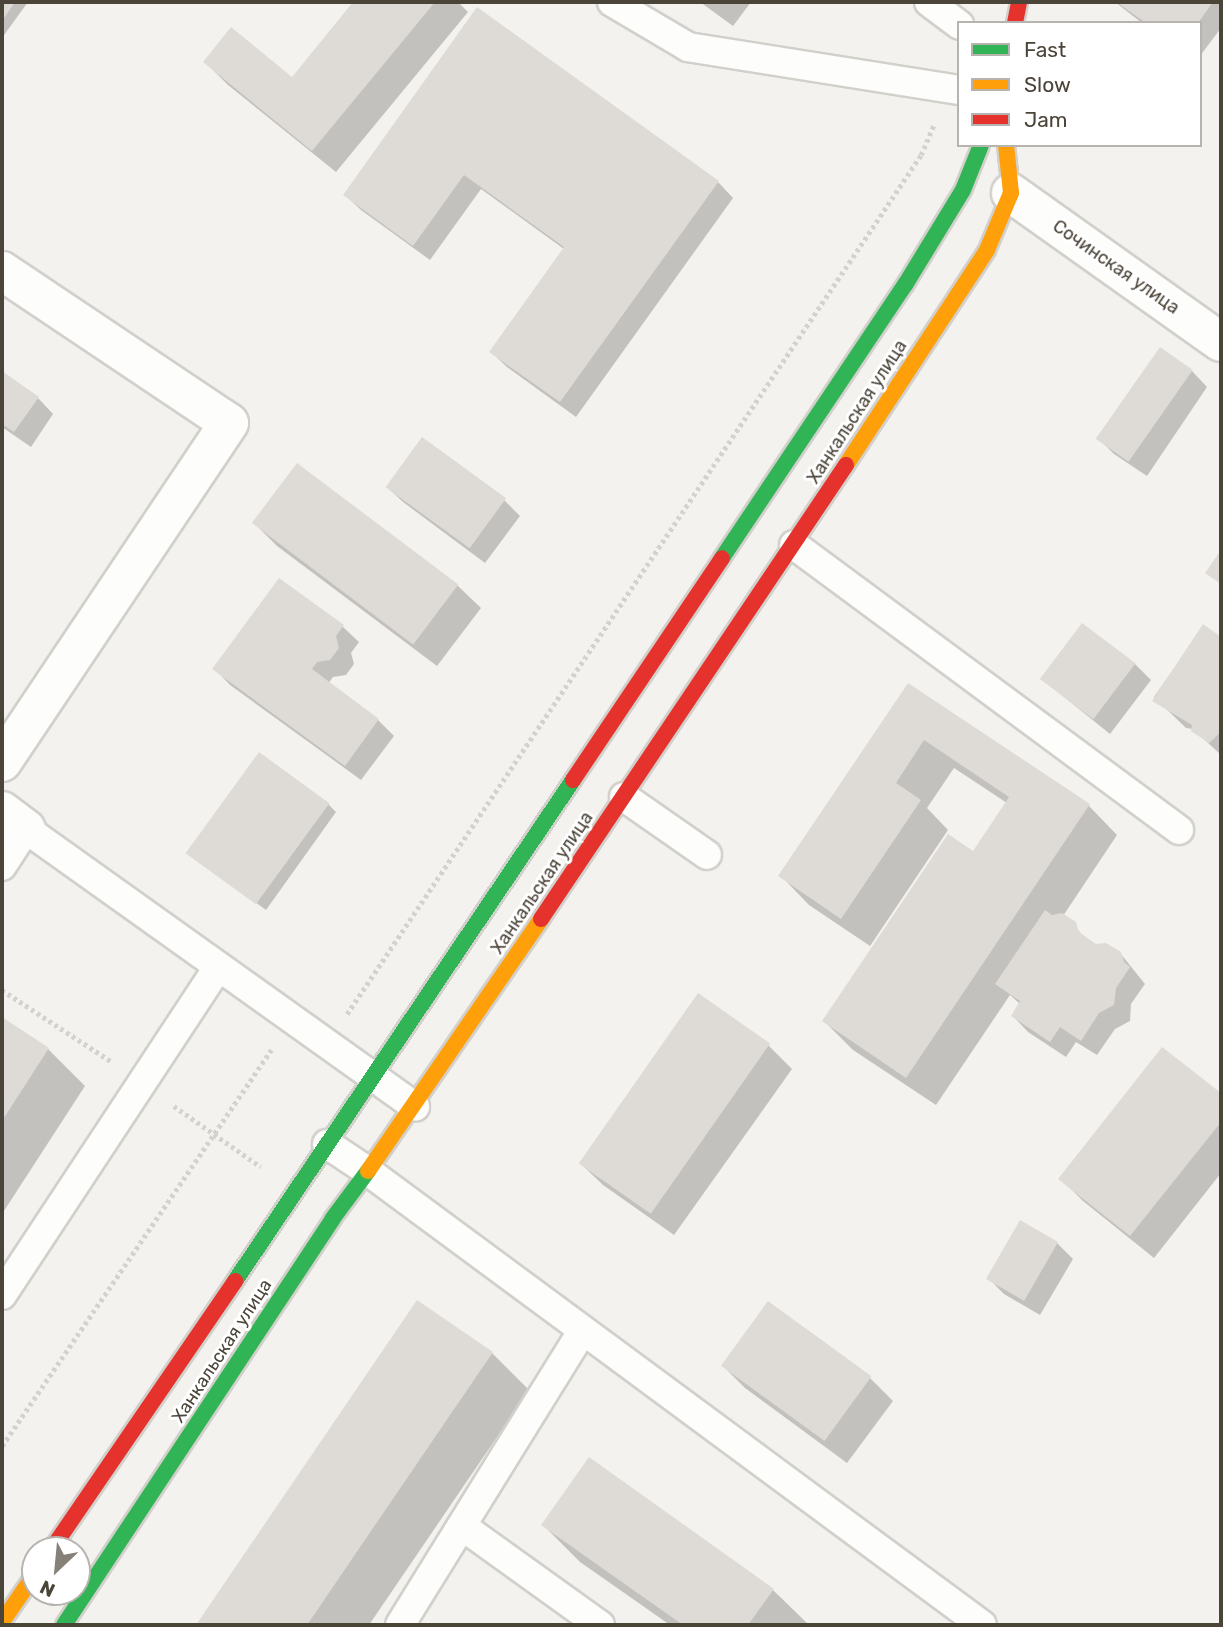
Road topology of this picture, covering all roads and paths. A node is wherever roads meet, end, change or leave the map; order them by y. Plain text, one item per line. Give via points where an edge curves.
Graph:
1 (612, 2) edge
2 (929, 2) edge
3 (1019, 2) edge
4 (1015, 21) edge
5 (957, 24) edge
6 (955, 89) edge
7 (980, 147) edge
8 (1006, 147) edge
9 (1011, 193) junction
10 (2, 271) edge
11 (1221, 342) edge
12 (794, 545) junction
13 (2, 762) edge
14 (624, 797) junction
15 (14, 820) edge
16 (1179, 830) dead end
17 (708, 855) dead end
18 (2, 866) edge
19 (218, 967) junction
20 (291, 1020) junction
21 (326, 1045) junction
22 (373, 1076) junction
23 (415, 1106) junction
24 (327, 1144) junction
25 (369, 1172) junction
26 (2, 1294) edge
27 (582, 1332) junction
28 (2, 1446) edge
29 (462, 1526) junction
30 (61, 1536) edge
31 (21, 1594) edge
32 (2, 1622) edge
33 (64, 1625) edge
34 (400, 1625) edge
35 (600, 1625) edge
36 (982, 1625) edge

1 - 6 lane via 688,47
2 - 5 lane
3 - 4 street
6 - 21 path via 921,155
7 - 22 street, Ханкальская улица via 964,190 905,285
8 - 9 street, Ханкальская улица
9 - 11 street, Сочинская улица
9 - 12 street, Ханкальская улица via 987,250
10 - 13 street via 229,423
12 - 14 street, Ханкальская улица
12 - 16 lane
14 - 17 lane
14 - 23 street, Ханкальская улица
15 - 18 lane
15 - 19 lane
19 - 20 lane
19 - 26 lane
20 - 21 lane
20 - 28 path
21 - 22 lane
22 - 23 lane
22 - 24 street, Ханкальская улица
23 - 25 street, Ханкальская улица
24 - 25 lane
24 - 30 street, Ханкальская улица
25 - 27 lane
25 - 33 street, Ханкальская улица via 333,1218
27 - 29 lane
27 - 36 lane
29 - 34 lane
29 - 35 lane
31 - 32 street

